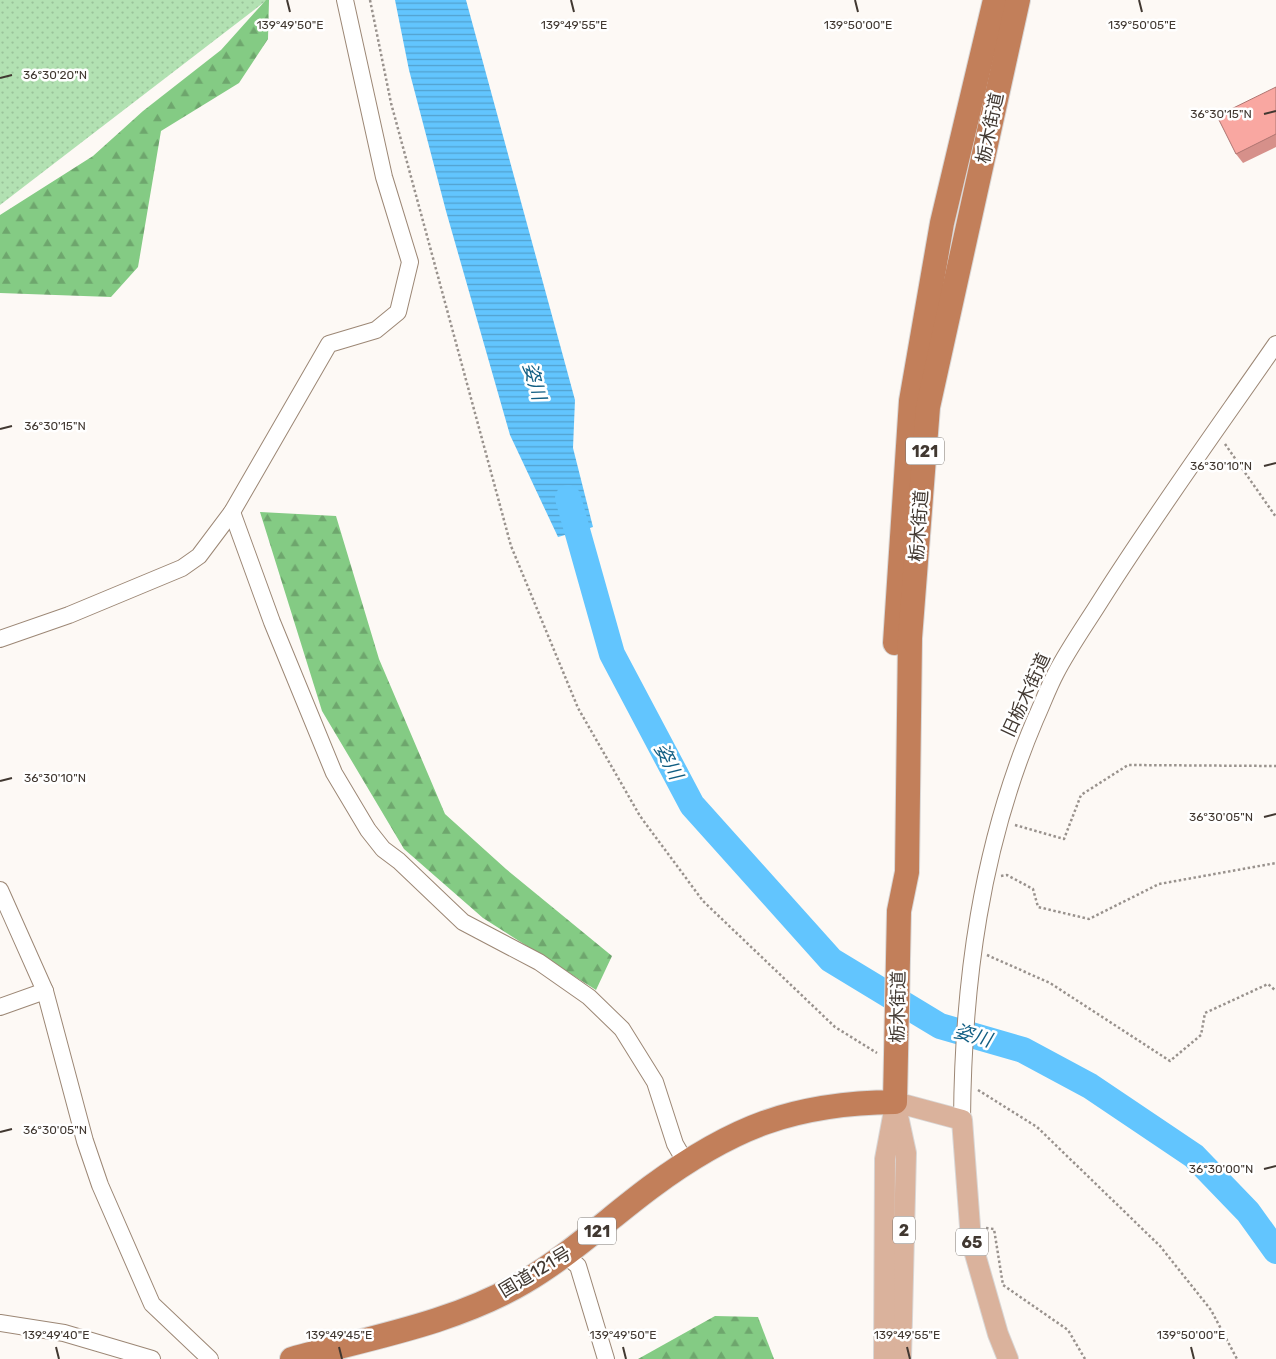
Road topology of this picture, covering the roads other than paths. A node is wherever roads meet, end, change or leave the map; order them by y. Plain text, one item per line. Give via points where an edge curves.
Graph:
1 (344, 0) edge
2 (995, 0) edge
3 (1018, 0) edge
4 (1276, 344) edge
5 (232, 512) junction
6 (0, 640) edge
7 (0, 890) edge
8 (899, 911) junction
9 (45, 991) junction
10 (0, 1007) edge
11 (895, 1102) junction
12 (962, 1120) junction
13 (686, 1163) junction
14 (566, 1256) junction
15 (0, 1323) edge
16 (152, 1359) edge
17 (210, 1359) edge
18 (292, 1359) edge
19 (606, 1359) edge
20 (884, 1359) edge
21 (901, 1359) edge
22 (1008, 1359) edge

1 - 5 street via 384,177 410,262 398,312 376,330 329,344
2 - 8 highway, 栃木街道 / 121 via 942,224 911,401 895,639 890,868
3 - 8 highway, 栃木街道 / 121 via 928,407 910,638 907,872
4 - 12 street, 旧栃木街道 via 1129,556 1056,673 1027,739 999,820 972,948 962,1075
5 - 6 street via 199,556 182,568
5 - 13 street via 272,622 334,773 368,830 383,849 463,922 539,962 589,997 622,1029 655,1082 675,1144
7 - 9 street
8 - 11 highway, 栃木街道 / 121
9 - 10 street
9 - 17 street via 85,1142 100,1185 152,1304
11 - 12 main road
11 - 13 highway, 国道121号 / 121 via 860,1102 814,1108 778,1118 738,1132
11 - 20 main road, 2 via 884,1159
11 - 21 main road, 2 via 906,1153
12 - 22 main road, 65 via 971,1240
13 - 14 highway, 国道121号 / 121
14 - 18 highway, 国道121号 / 121 via 523,1283 474,1306
14 - 19 street via 578,1266
15 - 16 street via 64,1333

